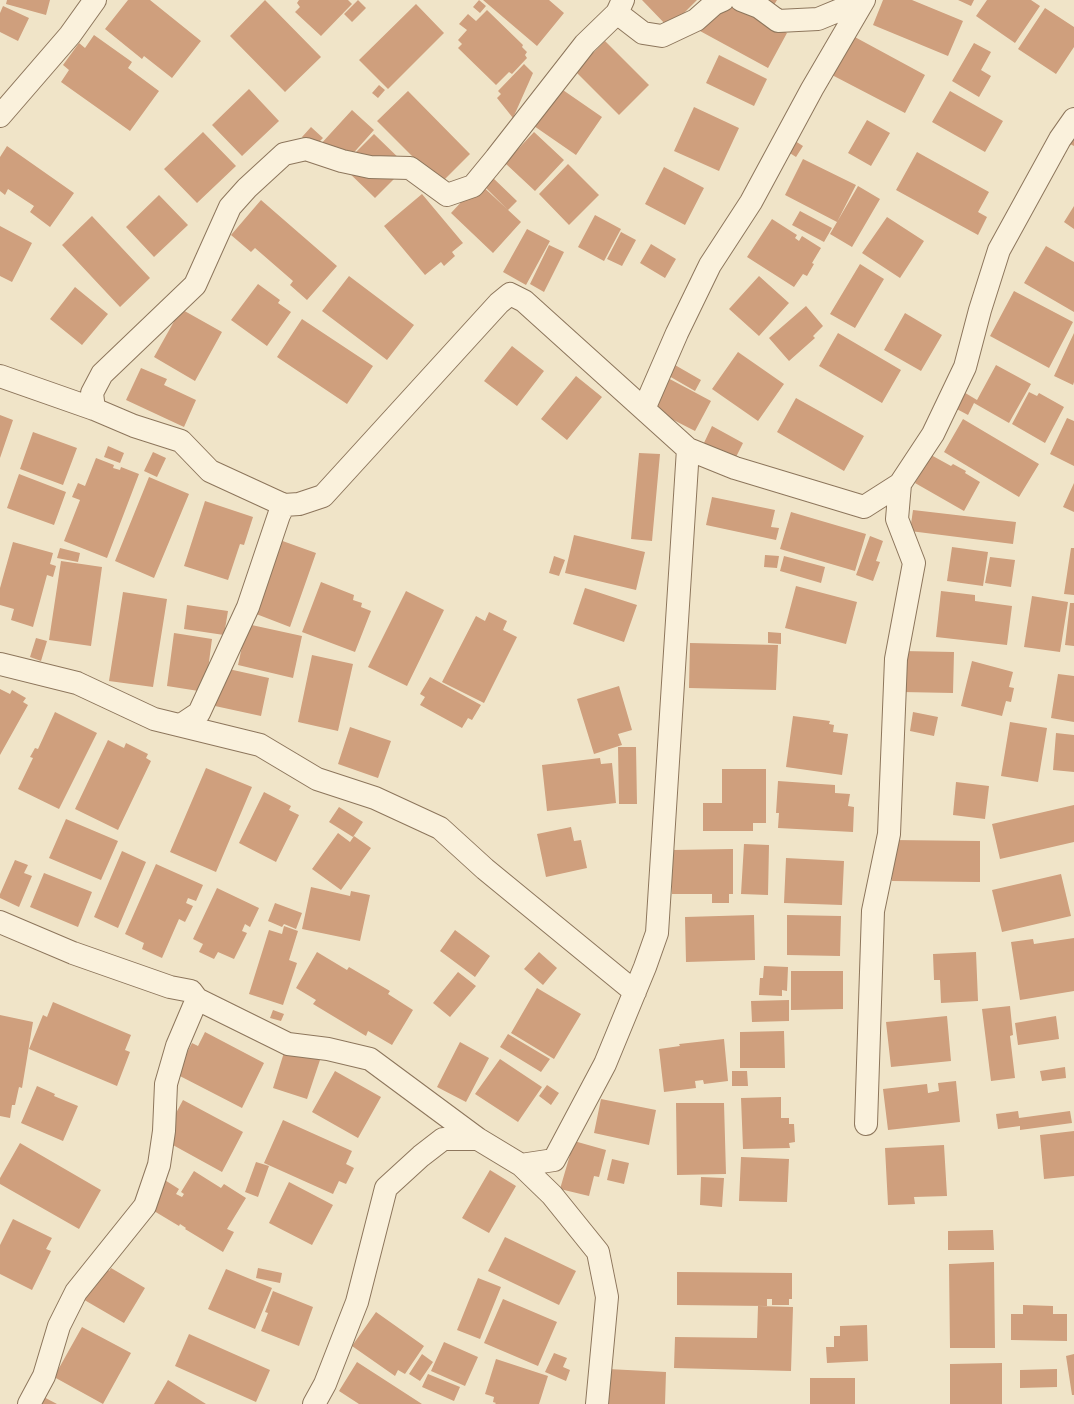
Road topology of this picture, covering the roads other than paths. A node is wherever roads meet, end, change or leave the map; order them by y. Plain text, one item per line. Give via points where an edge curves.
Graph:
1 (95, 0) edge
2 (723, 0) edge
3 (741, 0) edge
4 (864, 0) edge
5 (620, 7) edge
6 (0, 116) edge
7 (1074, 119) edge
8 (0, 376) edge
9 (94, 409) junction
10 (644, 409) junction
11 (688, 449) junction
12 (900, 484) junction
13 (284, 504) junction
14 (0, 664) edge
15 (181, 726) junction
16 (0, 922) edge
17 (635, 992) junction
18 (197, 999) junction
19 (866, 1124) dead end
20 (478, 1139) junction
21 (521, 1165) junction
22 (29, 1404) edge
23 (314, 1404) edge
24 (596, 1404) edge

1 - 6 street via 70,34
2 - 5 street via 714,4 696,20 662,36 644,33
3 - 4 street via 758,7 778,21 818,19
4 - 10 street via 751,202 710,265
5 - 9 street via 585,44 473,186 447,195 410,168 370,167 306,149 284,154 230,207 194,285 102,374 92,393
7 - 12 street via 1060,139 999,250 966,367 933,434
8 - 9 street
9 - 13 street via 134,426 181,441 210,471
10 - 11 street
10 - 13 street via 524,301 510,294 323,496 299,504
11 - 12 street via 735,468 864,507
11 - 17 street via 656,933
12 - 19 street via 897,519 914,563 896,660 889,834 873,911
13 - 15 street via 278,515 248,607 200,713
14 - 15 street via 77,683 154,718
15 - 17 street via 260,745 317,779 375,798 440,828 485,869
16 - 18 street via 73,953 170,987 191,991
17 - 21 street via 605,1064 554,1160
18 - 20 street via 288,1044 328,1049 370,1059
18 - 22 street via 177,1046 166,1084 164,1131 159,1165 146,1206 76,1292 59,1326 44,1376
20 - 21 street
20 - 23 street via 443,1139 386,1188 357,1302 325,1384
21 - 24 street via 552,1195 598,1252 608,1297

